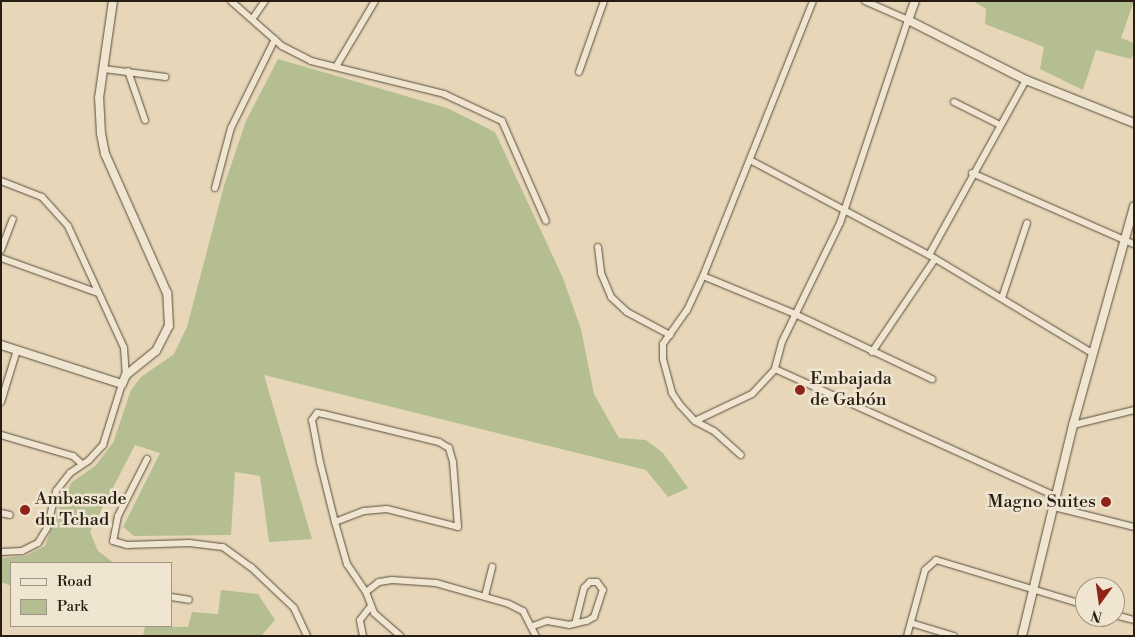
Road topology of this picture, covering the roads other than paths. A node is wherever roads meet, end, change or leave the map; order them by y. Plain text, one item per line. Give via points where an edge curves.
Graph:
1 (113, 1) edge
2 (231, 1) edge
3 (265, 1) edge
4 (375, 1) edge
5 (604, 1) edge
6 (813, 1) edge
7 (865, 1) edge
8 (914, 1) edge
9 (253, 18) junction
10 (908, 20) junction
11 (275, 39) junction
12 (337, 65) junction
13 (104, 69) junction
14 (128, 71) junction
15 (579, 72) dead end
16 (165, 77) dead end
17 (1026, 80) junction
18 (954, 102) dead end
19 (145, 120) dead end
20 (1134, 123) edge
21 (1000, 124) junction
22 (750, 160) junction
23 (972, 172) junction
24 (1, 181) edge
25 (215, 188) dead end
26 (1134, 206) edge
27 (843, 210) junction
28 (13, 219) dead end
29 (546, 222) dead end
30 (1027, 223) dead end
31 (1124, 240) junction
32 (1134, 244) edge
33 (598, 247) dead end
34 (1, 250) edge
35 (932, 257) junction
36 (1, 258) edge
37 (704, 276) junction
38 (98, 293) junction
39 (1002, 298) junction
40 (795, 314) junction
41 (670, 335) junction
42 (1, 346) edge
43 (17, 350) junction
44 (872, 352) junction
45 (1092, 353) junction
46 (775, 369) junction
47 (126, 375) junction
48 (932, 379) dead end
49 (122, 384) junction
50 (1, 402) edge
51 (1134, 410) edge
52 (695, 421) junction
53 (1073, 425) junction
54 (1, 435) edge
55 (741, 455) dead end
56 (147, 459) dead end
57 (82, 464) junction
58 (1057, 498) junction
59 (1054, 507) junction
60 (1, 513) edge
61 (10, 515) dead end
62 (335, 522) junction
63 (1134, 527) edge
64 (1, 552) edge
65 (492, 567) dead end
66 (1035, 589) junction
67 (366, 592) junction
68 (485, 596) junction
69 (172, 597) edge
70 (189, 600) dead end
71 (1075, 602) edge
72 (370, 606) junction
73 (576, 623) junction
74 (911, 623) junction
75 (533, 626) junction
76 (306, 634) edge
77 (297, 636) edge
78 (363, 636) edge
79 (400, 636) edge
80 (536, 636) edge
81 (907, 636) edge
82 (954, 636) edge
83 (1022, 636) edge

1 - 13 street
2 - 9 street
3 - 9 street
4 - 12 street
5 - 15 street
6 - 22 street
7 - 10 street
8 - 10 street
9 - 11 street
10 - 17 street
10 - 27 street
11 - 12 street via 311,61
11 - 25 street via 231,128
12 - 29 street via 444,94 502,121
13 - 14 street
13 - 47 street via 98,109 105,154 170,301 169,326 156,351
14 - 16 street
14 - 19 street
17 - 20 street
17 - 21 street
18 - 21 street
21 - 23 street
22 - 27 street
22 - 37 street
23 - 31 street
23 - 35 street
24 - 38 street via 32,191 54,207 68,226
26 - 31 street
27 - 35 street
27 - 40 street via 840,223
28 - 34 street
30 - 39 street
31 - 32 street
31 - 45 street
33 - 41 street via 601,272 617,304
35 - 39 street
35 - 44 street
36 - 38 street
37 - 40 street
37 - 41 street
38 - 47 street via 124,348
39 - 45 street
40 - 44 street
40 - 46 street via 782,342
41 - 52 street via 662,349 672,393
42 - 43 street
43 - 49 street
43 - 50 street
44 - 48 street
45 - 53 street
46 - 52 street via 752,394
46 - 58 street
47 - 49 street
49 - 57 street via 103,445
51 - 53 street
52 - 55 street via 714,431
53 - 58 street
54 - 57 street via 73,456
56 - 76 street via 118,516 113,541 127,545 190,543 223,547 251,567 294,608
57 - 64 street via 56,490 47,528 38,543 22,551
58 - 59 street
59 - 63 street
59 - 66 street
60 - 61 street
62 - 62 street via 364,511 387,509 458,527 454,462 449,448 439,442 317,414 312,425
62 - 67 street via 347,564
65 - 68 street
66 - 71 street
66 - 74 street via 936,560 925,570
66 - 83 street
67 - 68 street via 380,582 411,580
67 - 72 street
68 - 75 street via 523,611
69 - 70 street
72 - 78 street via 360,620
72 - 79 street
73 - 73 street via 595,615 603,590 597,582 590,582 584,588
73 - 75 street via 560,625 547,621
74 - 81 street
74 - 82 street
75 - 80 street
76 - 77 street

